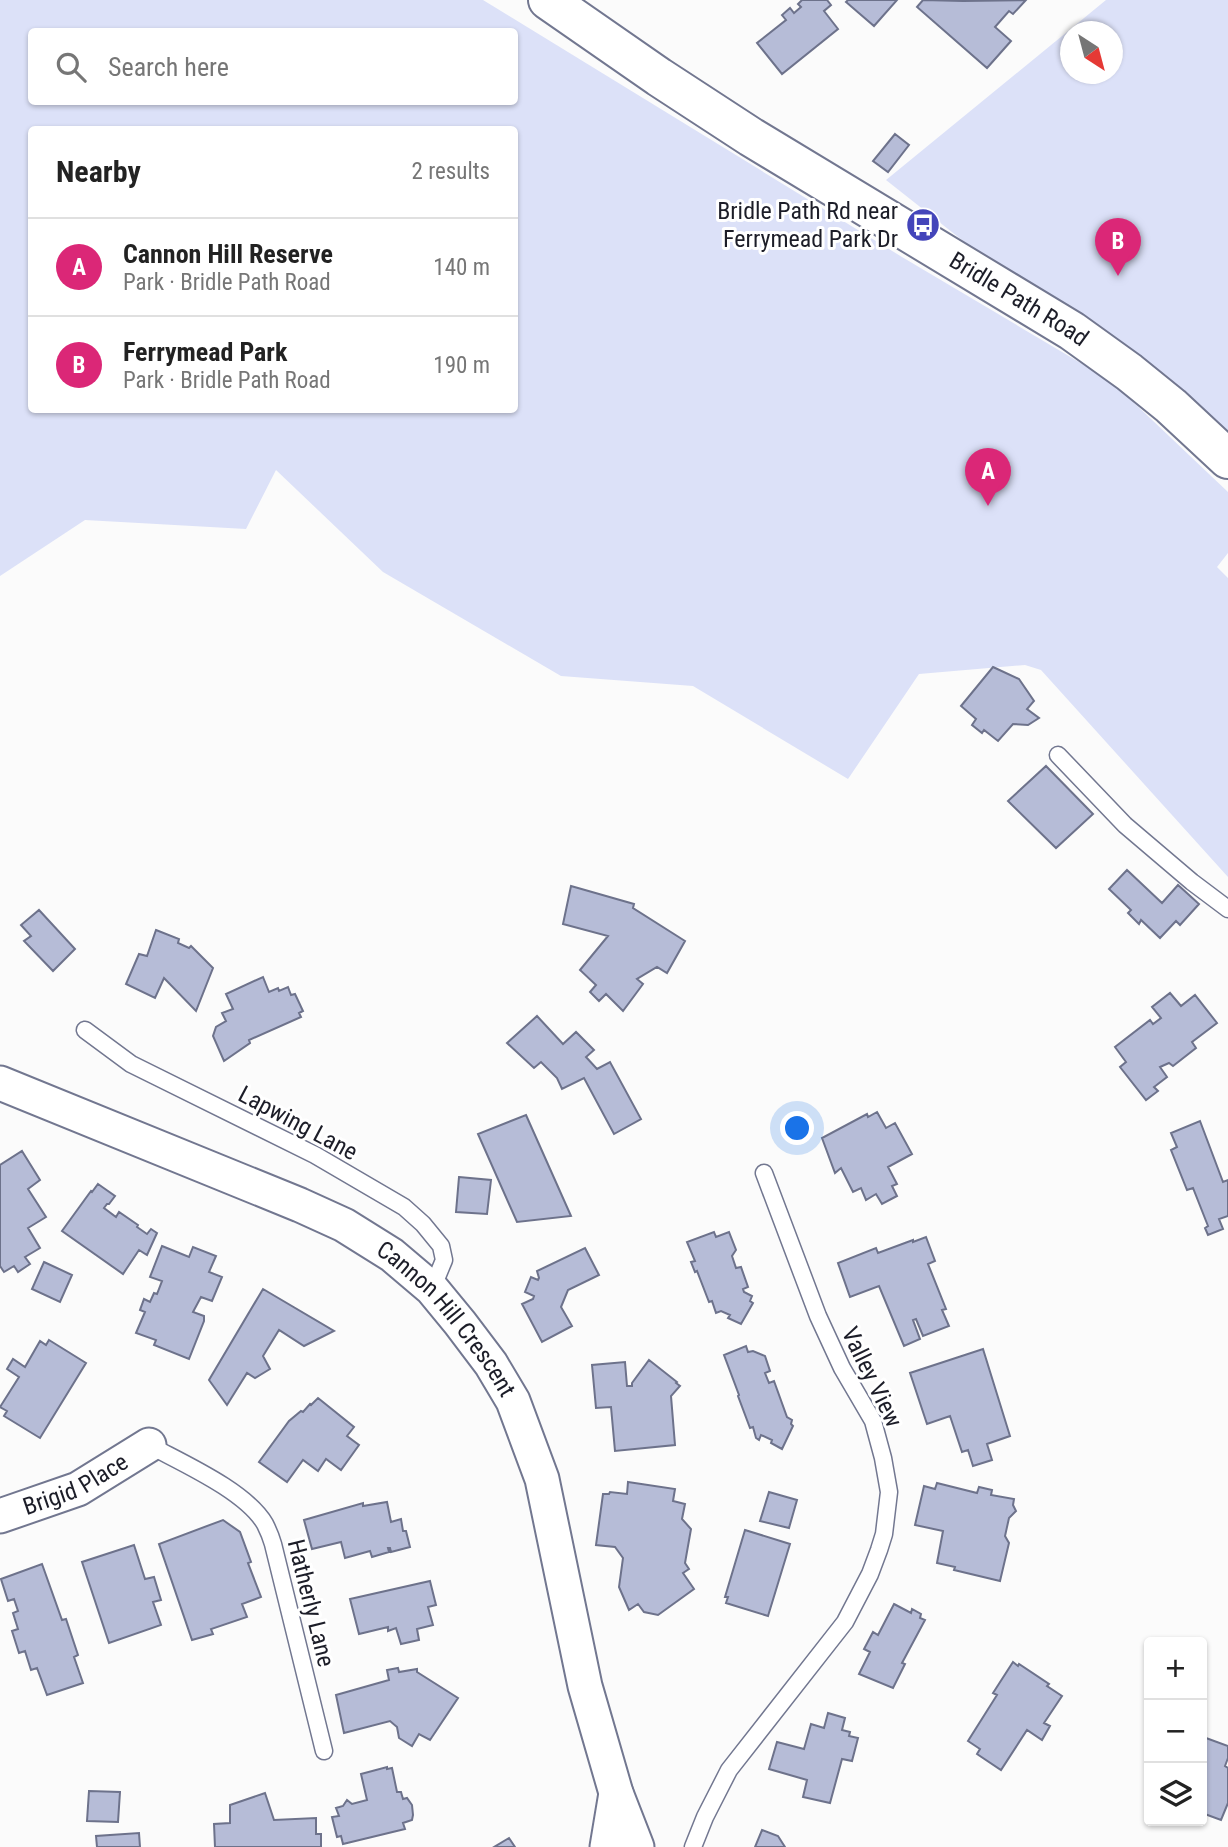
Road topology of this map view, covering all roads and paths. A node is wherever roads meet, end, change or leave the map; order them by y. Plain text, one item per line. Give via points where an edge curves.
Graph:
1 (548, 0) edge
2 (1228, 459) edge
3 (1058, 755) dead end
4 (1228, 909) edge
5 (85, 1030) dead end
6 (0, 1083) edge
7 (764, 1173) dead end
8 (432, 1289) junction
9 (149, 1445) joint
10 (0, 1516) edge
11 (324, 1751) dead end
12 (616, 1793) junction
13 (607, 1847) edge
14 (637, 1847) edge
15 (693, 1847) edge

1 - 2 street, Bridle Path Road via 751,137 1072,331 1171,406
3 - 4 lane via 1125,825
5 - 8 lane, Lapwing Lane via 131,1064 315,1155 404,1208 441,1246 444,1261
6 - 8 street, Cannon Hill Crescent via 300,1205 392,1255
7 - 15 lane, Valley View via 818,1316 873,1421 889,1492 879,1550 845,1622 729,1770
8 - 12 street, Cannon Hill Crescent via 491,1364 528,1437 585,1686
9 - 10 street, Brigid Place via 78,1489
9 - 11 lane, Hatherly Lane via 220,1484 265,1523
12 - 13 street, Cannon Hill Crescent
12 - 14 street, Cannon Hill Crescent

